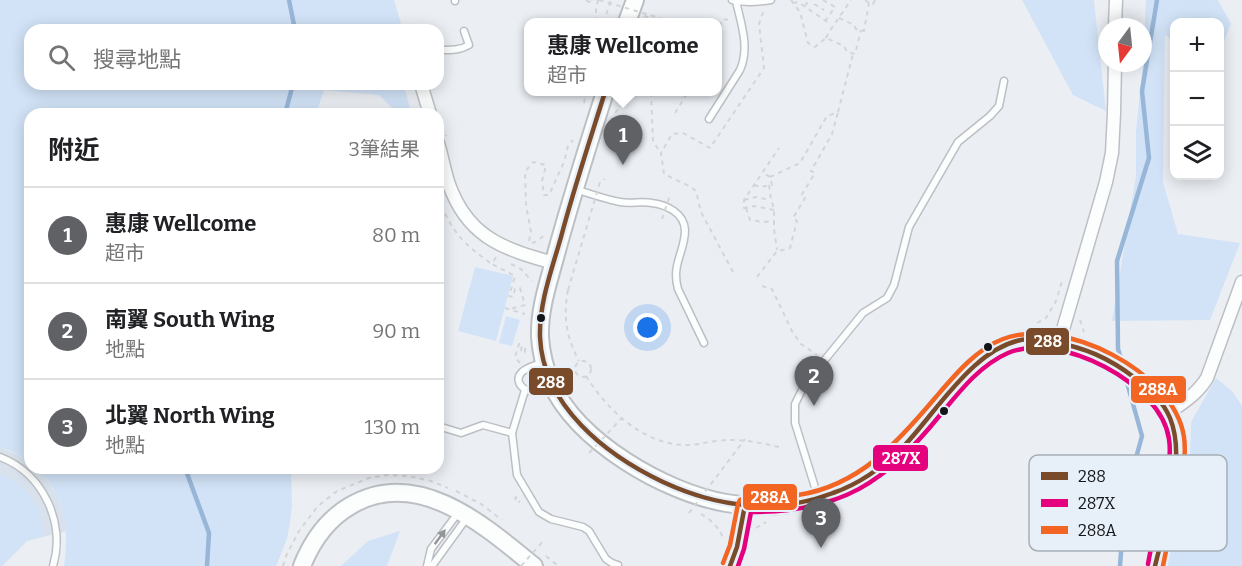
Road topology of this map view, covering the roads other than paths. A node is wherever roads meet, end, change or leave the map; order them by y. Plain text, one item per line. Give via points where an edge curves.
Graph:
1 (771, 0) edge
2 (1116, 0) edge
3 (734, 1) edge
4 (1115, 18) edge
5 (464, 31) dead end
6 (444, 50) edge
7 (1115, 72) edge
8 (1004, 81) dead end
9 (423, 90) edge
10 (604, 96) edge
11 (428, 108) edge
12 (709, 119) dead end
13 (444, 158) edge
14 (575, 189) junction
15 (554, 263) junction
16 (1242, 282) edge
17 (704, 343) dead end
18 (1059, 343) junction
19 (544, 362) junction
20 (551, 384) junction
21 (525, 390) junction
22 (1168, 413) junction
23 (444, 428) edge
24 (512, 433) junction
25 (1177, 455) edge
26 (0, 457) edge
27 (24, 471) edge
28 (27, 474) edge
29 (818, 499) junction
30 (745, 505) junction
31 (464, 513) junction
32 (1159, 551) edge
33 (53, 566) edge
34 (302, 566) edge
35 (427, 566) edge
36 (432, 566) edge
37 (534, 566) edge
38 (618, 566) edge
39 (730, 566) edge
40 (1155, 566) edge

1 - 3 lane
2 - 4 street
3 - 12 lane via 746,46 744,62
5 - 6 lane via 469,45
7 - 18 street via 1112,153
8 - 29 lane via 999,106 958,142 909,227 887,298 863,313 804,384 795,404 796,431
9 - 11 street
10 - 14 street
13 - 15 street via 451,191 472,224 504,248
14 - 15 street
14 - 17 lane via 621,203 654,203 681,217 685,231 676,282
15 - 19 street via 540,324
16 - 22 street via 1202,387
18 - 22 street via 1083,348 1120,368 1154,393
18 - 29 street via 1024,339 994,352 962,378 914,435 878,469 855,484
19 - 20 street
19 - 21 lane via 520,374 519,384
20 - 21 lane
20 - 30 street via 585,428 633,466 691,494
21 - 24 lane
22 - 25 street via 1176,435
23 - 24 lane via 461,433 483,425
24 - 38 lane via 517,475 539,512 550,519 584,527 606,559
26 - 27 lane
28 - 33 lane via 48,502 55,521 57,549
29 - 30 street via 782,505
30 - 39 street
31 - 34 street via 432,498 405,493 369,497 333,518 314,541
35 -> 31 lane via 431,549
31 - 36 lane
31 - 37 street
32 - 40 street

